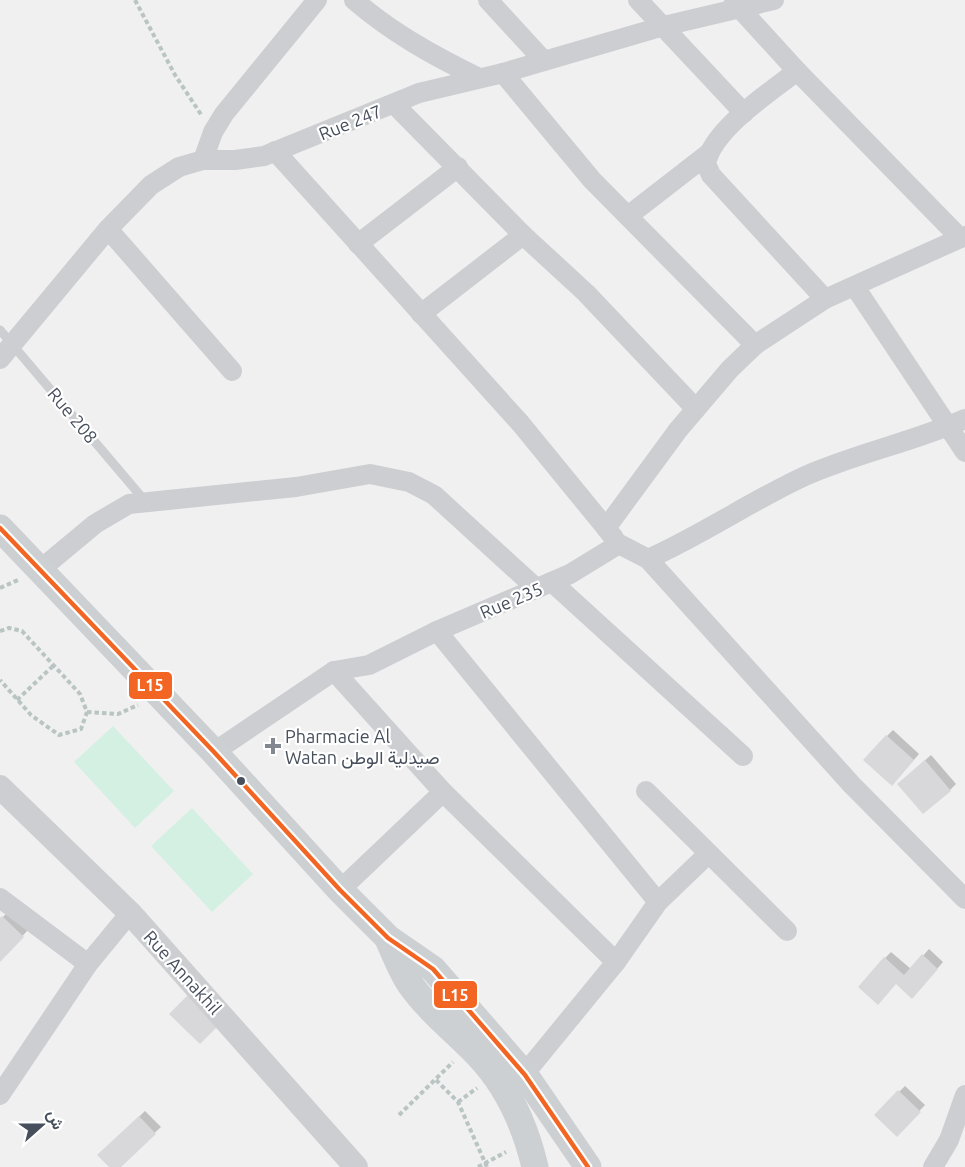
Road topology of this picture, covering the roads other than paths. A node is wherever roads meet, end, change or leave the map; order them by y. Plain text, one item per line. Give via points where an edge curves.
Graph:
1 (317, 0) edge
2 (354, 0) edge
3 (488, 0) edge
4 (638, 0) edge
5 (774, 0) edge
6 (736, 5) edge
7 (664, 26) junction
8 (544, 61) junction
9 (797, 71) junction
10 (503, 73) junction
11 (479, 78) junction
12 (394, 104) junction
13 (744, 113) junction
14 (275, 151) junction
15 (708, 154) junction
16 (203, 160) junction
17 (458, 167) junction
18 (628, 216) junction
19 (108, 229) junction
20 (523, 235) junction
21 (963, 237) edge
22 (358, 244) junction
23 (855, 287) junction
24 (825, 299) junction
25 (421, 314) junction
26 (4, 344) edge
27 (755, 345) junction
28 (232, 371) dead end
29 (696, 410) junction
30 (957, 423) edge
31 (965, 452) edge
32 (145, 501) junction
33 (0, 528) edge
34 (606, 528) junction
35 (618, 544) junction
36 (648, 559) junction
37 (41, 569) junction
38 (544, 586) junction
39 (437, 631) junction
40 (334, 671) junction
41 (214, 752) junction
42 (743, 756) dead end
43 (0, 787) edge
44 (646, 791) dead end
45 (443, 792) junction
46 (708, 854) junction
47 (340, 890) junction
48 (0, 898) edge
49 (965, 899) edge
50 (658, 902) junction
51 (130, 913) junction
52 (788, 931) dead end
53 (388, 938) junction
54 (616, 962) junction
55 (88, 964) junction
56 (525, 1075) junction
57 (506, 1093) junction
58 (0, 1095) edge
59 (965, 1095) edge
60 (532, 1154) edge
61 (356, 1167) edge
62 (588, 1167) edge
63 (933, 1167) edge

1 - 16 street via 224,114
2 - 11 street via 424,51
3 - 8 street
4 - 7 street
5 - 6 street, Rue 247
6 - 7 street, Rue 247
6 - 9 street
7 - 8 street, Rue 247
7 - 13 street
8 - 10 street, Rue 247
9 - 13 street
9 - 21 street
10 - 11 street, Rue 247
10 - 18 street via 592,180
11 - 12 street, Rue 247 via 419,93
12 - 14 street, Rue 247
12 - 17 street
13 - 15 street
14 - 16 street, Rue 247 via 235,160
14 - 22 street
15 - 18 street
15 - 24 street via 706,164 711,175
16 - 19 street, Rue 247 via 179,167 151,185
17 - 20 street
17 - 22 street
18 - 27 street
19 - 26 street, Rue 247
19 - 28 street
20 - 25 street
20 - 29 street via 586,293
21 - 23 street
22 - 25 street
23 - 24 street
23 - 30 street
24 - 27 street
25 - 34 street via 521,424
26 - 32 lane, Rue 208
27 - 29 street
29 - 34 street
30 - 31 street
30 - 36 street via 807,475
32 - 37 street via 129,504 104,518
32 - 38 street via 296,487 370,474 390,476 434,495
33 - 37 main road
34 - 35 street
35 - 36 street
35 - 38 street, Rue 235
36 - 49 street via 852,785
37 - 41 main road
38 - 39 street, Rue 235
38 - 42 street
39 - 40 street, Rue 235 via 369,665
39 - 50 street
40 - 41 street, Rue 235
40 - 45 street
41 - 47 main road
43 - 51 street, Rue Annakhil
44 - 46 street
45 - 47 street
45 - 54 street
46 - 50 street
46 - 52 street
47 - 53 main road
48 - 55 street
50 - 54 street
51 - 55 street
51 - 61 street, Rue Annakhil
53 - 56 main road via 433,969
53 - 57 main road via 410,984
54 - 56 street
55 - 58 street
56 - 57 street
56 - 62 main road
57 - 60 main road
59 - 63 street

